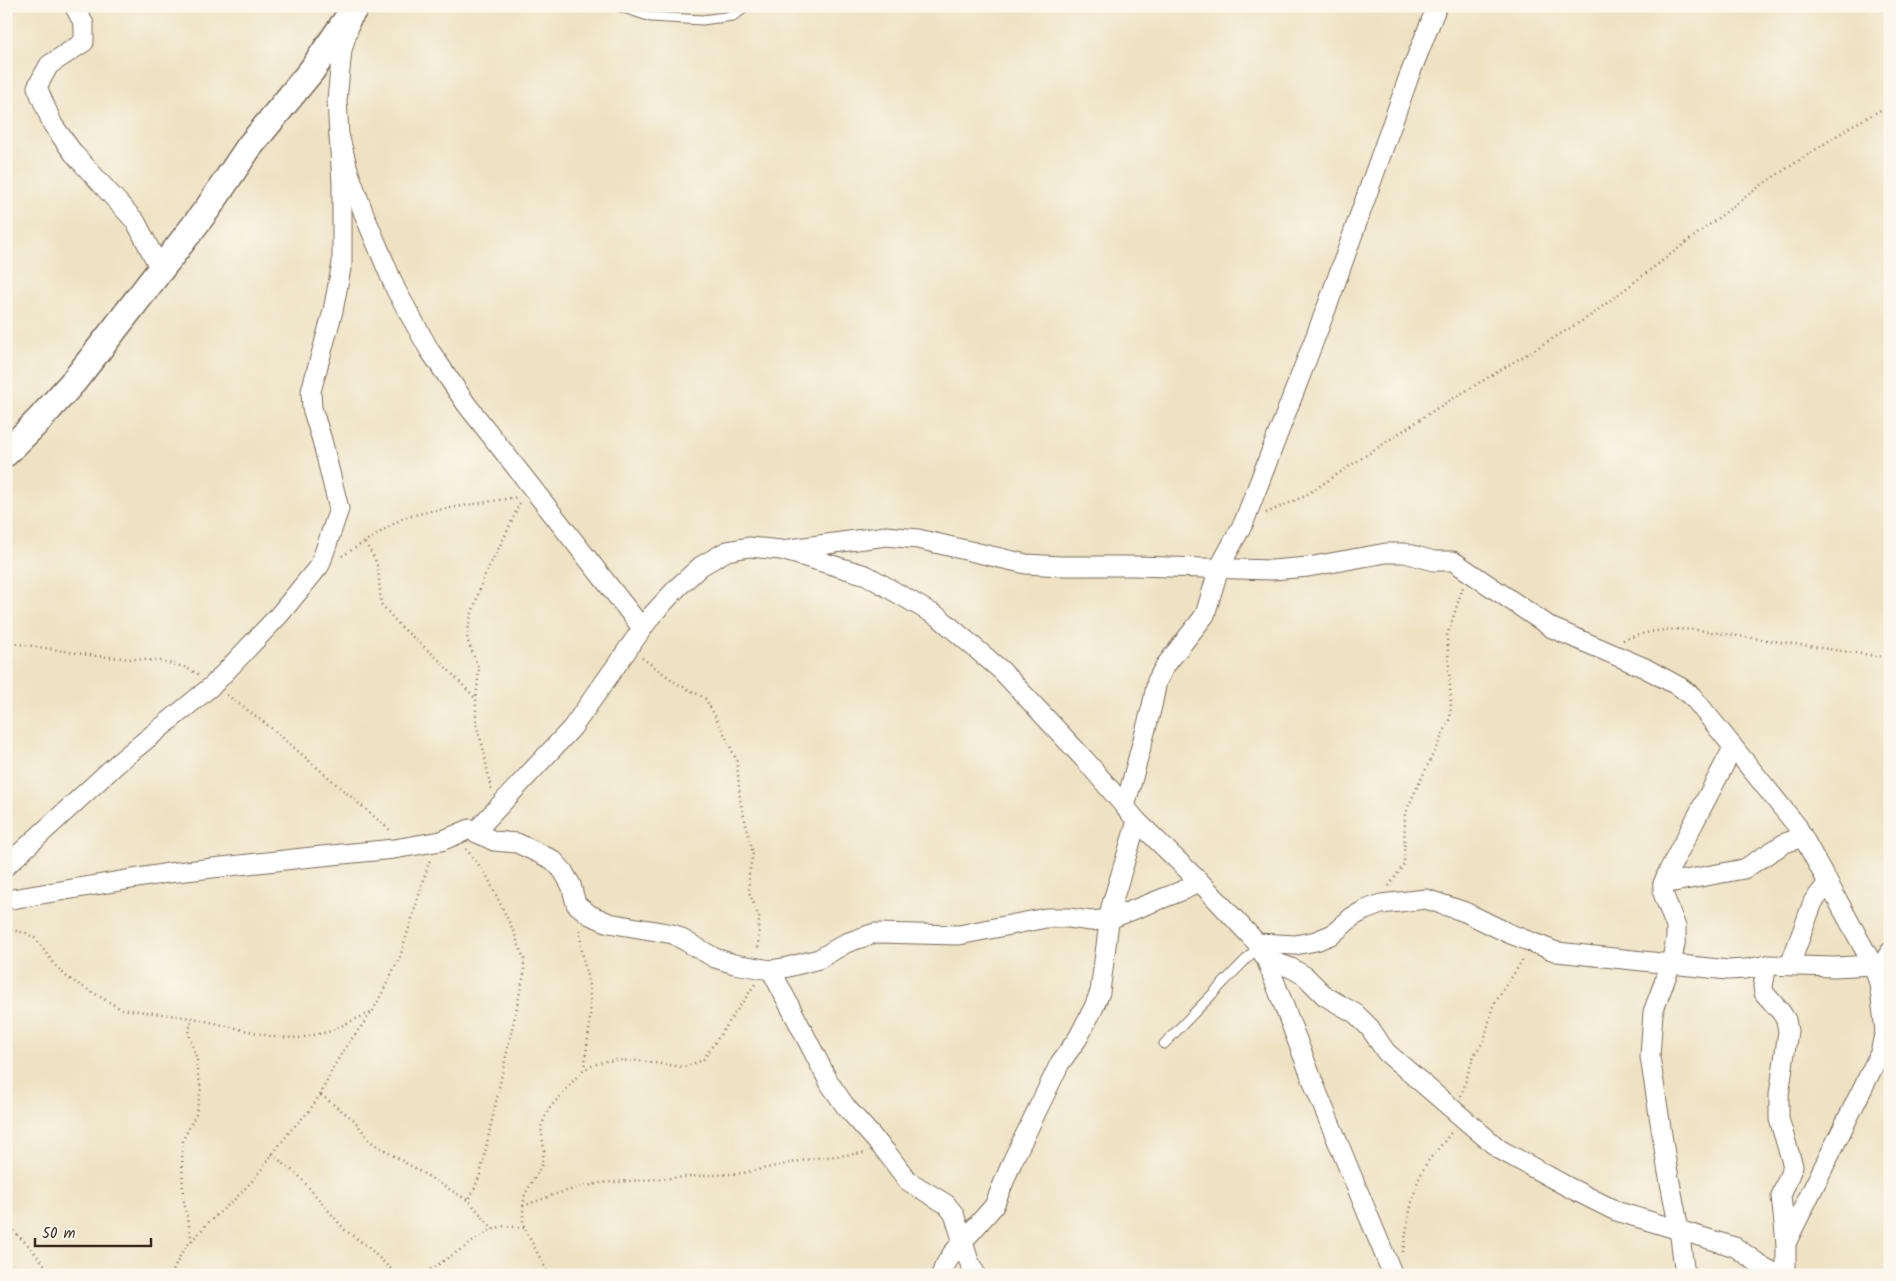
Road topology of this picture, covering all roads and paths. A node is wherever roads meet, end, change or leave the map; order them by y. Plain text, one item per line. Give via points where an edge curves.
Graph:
1 (74, 6) edge
2 (618, 6) edge
3 (748, 6) edge
4 (1437, 6) edge
5 (355, 8) edge
6 (1890, 106) edge
7 (339, 135) junction
8 (160, 269) junction
9 (6, 452) edge
10 (1244, 522) junction
11 (365, 543) junction
12 (781, 550) junction
13 (320, 566) junction
14 (1219, 568) junction
15 (1469, 571) junction
16 (642, 628) junction
17 (6, 642) edge
18 (629, 647) junction
19 (1599, 648) junction
20 (1890, 658) edge
21 (213, 685) junction
22 (476, 699) junction
23 (1734, 748) junction
24 (495, 810) junction
25 (1131, 814) junction
26 (475, 832) junction
27 (456, 836) junction
28 (1803, 837) junction
29 (434, 843) junction
30 (414, 846) junction
31 (6, 866) edge
32 (1199, 881) junction
33 (1828, 883) junction
34 (1663, 884) junction
35 (6, 900) edge
36 (576, 904) junction
37 (1381, 904) junction
38 (1110, 919) junction
39 (6, 929) edge
40 (1524, 939) junction
41 (1260, 949) junction
42 (1890, 952) edge
43 (1671, 964) junction
44 (1768, 965) junction
45 (1790, 965) junction
46 (768, 969) junction
47 (1874, 970) junction
48 (373, 1011) junction
49 (193, 1018) junction
50 (1164, 1044) dead end
51 (584, 1069) junction
52 (320, 1095) junction
53 (1456, 1112) junction
54 (887, 1153) junction
55 (272, 1154) junction
56 (469, 1201) junction
57 (523, 1206) junction
58 (6, 1224) edge
59 (525, 1228) junction
60 (493, 1229) junction
61 (1679, 1229) junction
62 (964, 1240) junction
63 (192, 1241) junction
64 (1786, 1243) junction
65 (1402, 1256) dead end
66 (53, 1275) edge
67 (171, 1275) edge
68 (397, 1275) edge
69 (422, 1275) edge
70 (549, 1275) edge
71 (941, 1275) edge
72 (976, 1275) edge
73 (1393, 1275) edge
74 (1685, 1275) edge
75 (1779, 1275) edge
76 (1786, 1275) edge

1 - 8 street via 84,24 84,42 49,65 37,87 53,125 74,154 136,222
2 - 3 lane via 651,17 702,20 733,16
4 - 10 street
5 - 7 street via 342,50 337,100
5 - 8 street via 312,70 249,147 208,208
6 - 10 path via 1854,125 1760,186 1590,316 1439,407 1302,497
7 - 13 street via 342,263 333,311 311,391 312,408 339,509
7 - 16 street via 364,214 396,290 430,351 467,405
8 - 9 street via 74,381
10 - 14 street
11 - 13 path
11 - 22 path via 378,568 382,604 401,627 437,658
11 - 22 path via 403,518 523,496 484,577 470,619 468,640 479,669
12 - 14 street via 886,536 918,539 1026,564
12 - 16 street via 748,547 727,551 701,566
12 - 25 street via 866,575 940,618 1002,671
13 - 21 street
14 - 15 street via 1272,570 1308,567 1386,552 1405,553 1434,561 1453,561
14 - 25 street via 1205,616 1157,681
15 - 19 street via 1552,628
15 - 37 path via 1447,636 1450,719 1405,814 1403,867 1382,896
16 - 18 street
17 - 21 path via 89,655 160,661 184,667
18 - 24 street via 572,728
18 - 46 path via 678,684 705,698 737,761 740,800 753,853 749,892 759,918 758,951
19 - 20 path via 1646,631 1674,628
19 - 23 street via 1645,668 1692,696
21 - 30 path via 270,727 389,830
21 - 31 street via 119,762
22 - 24 path via 476,724
23 - 28 street
23 - 34 street
24 - 26 street
25 - 32 street
25 - 38 street
26 - 27 street via 470,829
26 - 36 street via 494,841 517,843 553,860 571,885
27 - 29 street
27 - 56 path via 486,874 524,959 524,974 480,1174
28 - 33 street
28 - 34 street via 1785,843 1744,869
29 - 30 street
29 - 48 path via 400,957
30 - 35 street via 168,873
32 - 38 street
32 - 41 street
33 - 45 street via 1813,902
33 - 47 street
34 - 43 street via 1664,900 1676,927
36 - 46 street via 590,915 609,923 673,934 715,958
36 - 51 path via 580,914 580,940 590,1004
37 - 40 street via 1426,899 1466,912
37 - 41 street via 1352,917 1334,934 1316,941
38 - 46 street via 1046,918 959,935 875,933 846,943 819,959
38 - 62 street via 1100,992 1094,1007 1060,1063 994,1206
39 - 49 path via 26,932 36,939 68,978 121,1009
40 - 43 street via 1557,952
40 - 53 path via 1522,961 1493,1006 1484,1041 1474,1055
41 - 50 lane
41 - 53 street via 1305,976 1325,996 1356,1014 1386,1052
41 - 73 street
42 - 47 street
43 - 44 street via 1728,970
43 - 61 street via 1653,1012 1650,1057
44 - 45 street
44 - 64 street via 1764,992 1786,1020 1788,1031 1779,1095 1779,1119 1793,1166 1782,1196
45 - 47 street
46 - 51 path via 703,1060 684,1067 615,1060
46 - 54 street via 830,1084
47 - 64 street via 1883,1003 1885,1030 1880,1053
48 - 49 path via 328,1032 299,1038 274,1036
48 - 52 path via 344,1050
49 - 63 path via 190,1039 196,1054 201,1088 196,1114 183,1140 182,1150 183,1197
51 - 57 path via 544,1118 541,1127 542,1165 525,1194
52 - 55 path
52 - 56 path via 354,1120 371,1142
53 - 61 street via 1499,1148 1570,1188 1616,1211
53 - 65 path via 1449,1136 1419,1177
54 - 57 path via 815,1158 743,1173 600,1183
54 - 62 street via 908,1181 946,1204 954,1214
55 - 63 path via 248,1186
55 - 68 path via 299,1176 345,1230
56 - 60 path
57 - 59 path
58 - 66 path
59 - 60 path via 502,1226
59 - 70 path
60 - 69 path
61 - 74 street
61 - 75 street via 1736,1247
62 - 71 street
62 - 72 street
63 - 67 path via 183,1250
64 - 76 street

